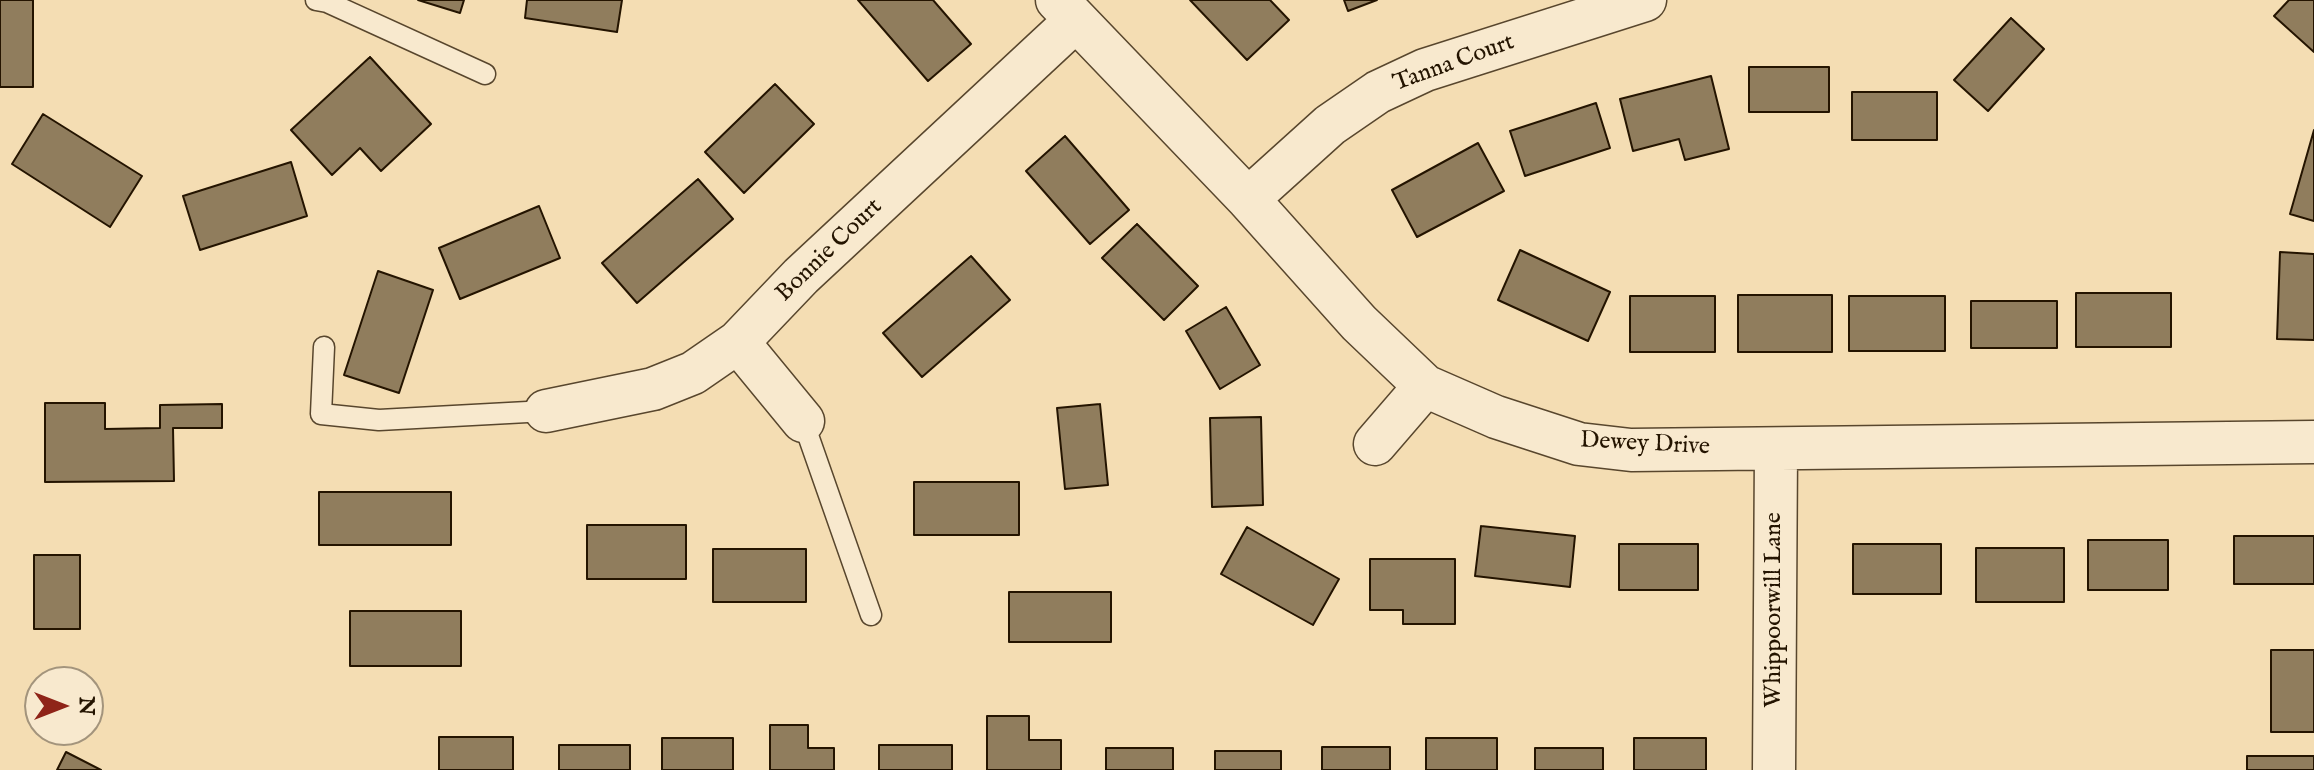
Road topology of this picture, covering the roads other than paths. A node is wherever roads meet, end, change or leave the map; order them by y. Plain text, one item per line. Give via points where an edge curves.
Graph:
1 (316, 0) edge
2 (1645, 0) edge
3 (1066, 10) edge
4 (485, 74) dead end
5 (1248, 199) junction
6 (738, 342) junction
7 (324, 347) dead end
8 (1425, 386) junction
9 (546, 411) joint
10 (803, 421) joint
11 (2314, 442) edge
12 (1375, 444) dead end
13 (1776, 449) junction
14 (871, 615) dead end
15 (1774, 770) edge

1 - 4 lane
2 - 5 street, Tanna Court via 1425,70 1378,92 1330,125
3 - 5 street, Dewey Drive
3 - 6 street, Bonnie Court
5 - 8 street, Dewey Drive via 1359,323
6 - 9 street, Bonnie Court via 693,373 653,389
6 - 10 street
7 - 9 lane via 321,414 379,420
8 - 12 street
8 - 13 street, Dewey Drive via 1579,444 1631,450
10 - 14 lane
11 - 13 street, Dewey Drive
13 - 15 street, Whippoorwill Lane

